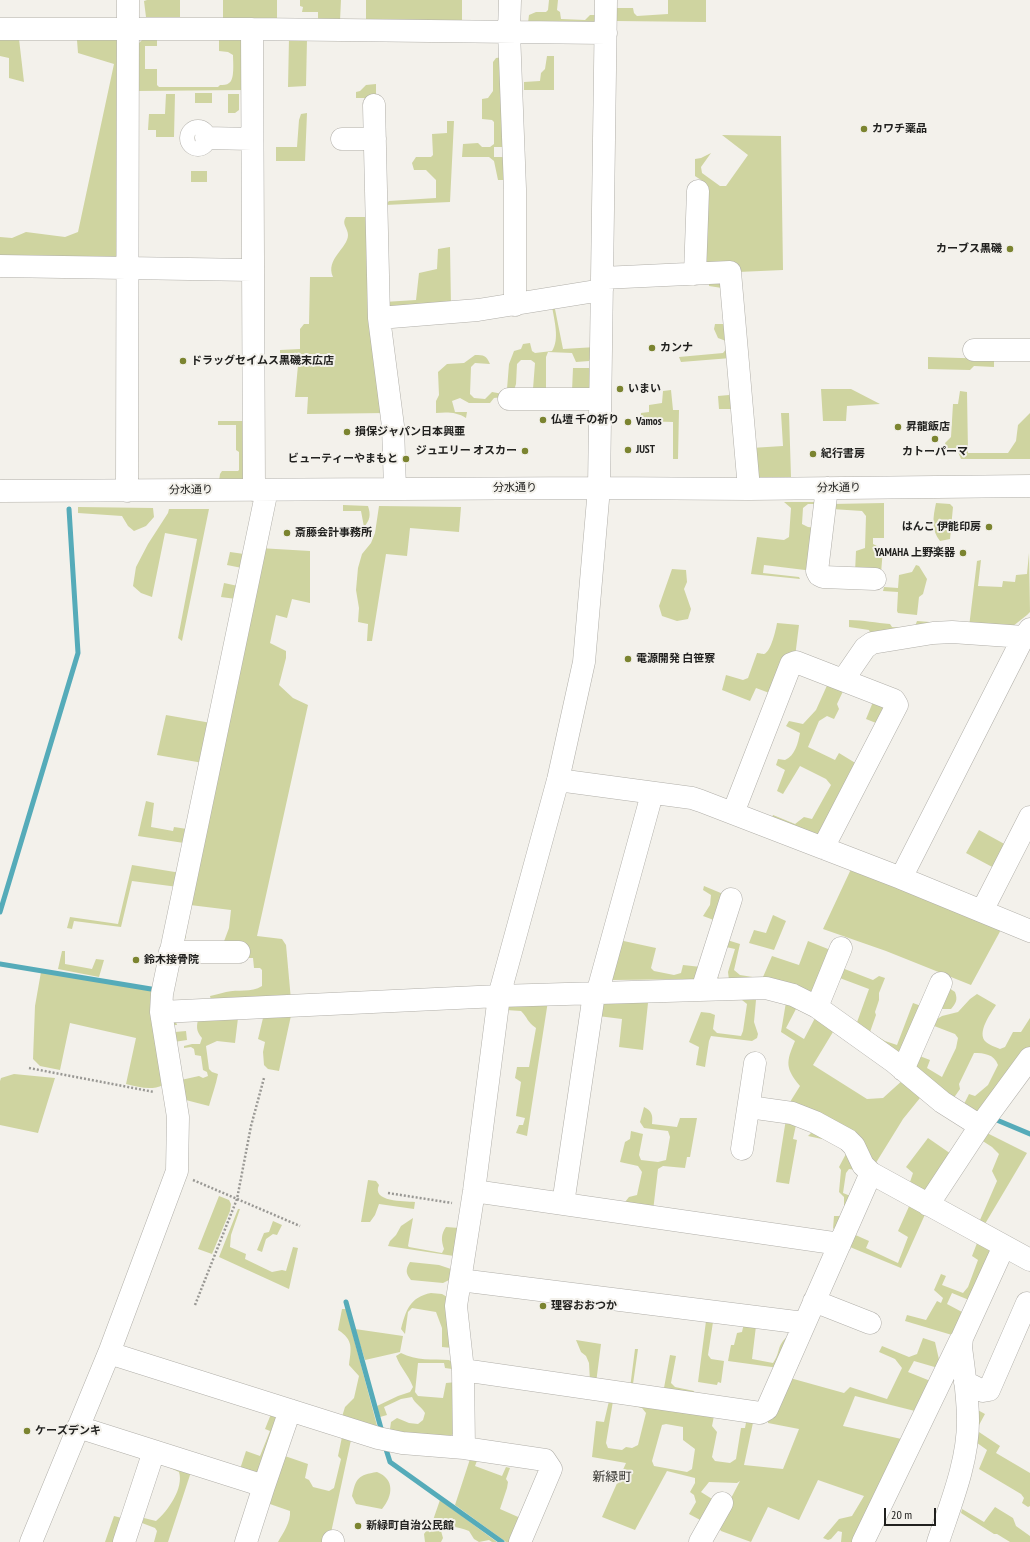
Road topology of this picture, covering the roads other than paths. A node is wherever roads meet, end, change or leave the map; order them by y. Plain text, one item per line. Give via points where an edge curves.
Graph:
1 (128, 0) edge
2 (510, 0) edge
3 (606, 0) edge
4 (128, 28) junction
5 (0, 29) edge
6 (252, 29) junction
7 (509, 32) junction
8 (606, 33) junction
9 (374, 105) dead end
10 (206, 138) dead end
11 (252, 139) junction
12 (342, 139) dead end
13 (375, 139) junction
14 (698, 191) dead end
15 (0, 266) edge
16 (128, 268) junction
17 (252, 270) junction
18 (695, 274) junction
19 (602, 284) junction
20 (515, 305) junction
21 (378, 318) junction
22 (974, 350) dead end
23 (1030, 350) edge
24 (509, 399) dead end
25 (600, 399) junction
26 (1030, 486) edge
27 (599, 488) junction
28 (827, 488) junction
29 (395, 489) junction
30 (749, 489) junction
31 (260, 490) junction
32 (0, 491) edge
33 (127, 491) junction
34 (874, 579) dead end
35 (1027, 633) edge
36 (843, 680) junction
37 (558, 780) junction
38 (652, 794) junction
39 (733, 813) junction
40 (1030, 817) edge
41 (823, 848) junction
42 (901, 878) junction
43 (731, 899) dead end
44 (982, 911) junction
45 (1030, 931) edge
46 (842, 948) dead end
47 (170, 952) junction
48 (239, 952) dead end
49 (941, 983) dead end
50 (702, 990) junction
51 (596, 994) junction
52 (499, 996) junction
53 (816, 1007) junction
54 (160, 1012) junction
55 (1030, 1058) edge
56 (756, 1063) dead end
57 (903, 1070) junction
58 (749, 1107) junction
59 (980, 1126) junction
60 (742, 1148) dead end
61 (871, 1173) junction
62 (472, 1199) junction
63 (563, 1204) junction
64 (928, 1204) junction
65 (840, 1244) junction
66 (1004, 1246) junction
67 (1030, 1260) edge
68 (460, 1280) junction
69 (814, 1301) junction
70 (1027, 1303) dead end
71 (804, 1323) junction
72 (870, 1323) dead end
73 (962, 1338) junction
74 (109, 1353) junction
75 (463, 1370) junction
76 (965, 1382) junction
77 (290, 1410) junction
78 (78, 1427) junction
79 (464, 1448) junction
80 (154, 1451) junction
81 (264, 1486) junction
82 (722, 1503) dead end
83 (37, 1541) edge
84 (124, 1542) edge
85 (246, 1542) edge
86 (520, 1542) edge
87 (700, 1542) edge
88 (863, 1542) edge
89 (938, 1542) edge

1 - 4 street
2 - 7 street
3 - 8 street
4 - 5 street
4 - 6 street
4 - 16 street
6 - 7 street
6 - 11 street
7 - 8 street
7 - 20 street via 515,189
8 - 19 street
9 - 13 street
10 - 11 street
11 - 17 street
12 - 13 street
13 - 21 street
14 - 18 street
15 - 16 street
16 - 17 street
16 - 33 street
17 - 31 street
18 - 19 street
18 - 30 street via 730,272
19 - 20 street
19 - 25 street
20 - 21 street
21 - 29 street via 393,426
22 - 23 street
24 - 25 street
25 - 27 street
26 - 28 street, 分水通り
27 - 29 street, 分水通り
27 - 30 street, 分水通り
27 - 37 street via 584,662
28 - 30 street, 分水通り
28 - 34 street via 817,571 819,575
29 - 31 street, 分水通り
31 - 33 street, 分水通り
31 - 47 street
32 - 33 street, 分水通り
35 - 36 street via 933,633 872,643 865,648
35 - 42 street
36 - 39 street via 796,662 791,664
36 - 41 street via 894,700 896,705
37 - 38 street
37 - 52 street
38 - 39 street via 692,798
38 - 51 street
39 - 41 street
40 - 44 street
41 - 42 street
42 - 44 street
43 - 50 street
44 - 45 street
46 - 53 street
47 - 48 street
47 - 54 street
49 - 57 street
50 - 51 street
50 - 53 street via 766,988 793,995
51 - 52 street
51 - 63 street
52 - 54 street
52 - 62 street
53 - 57 street
54 - 74 street via 178,1117 176,1173
55 - 59 street
56 - 58 street
57 - 59 street via 942,1102
58 - 60 street
58 - 61 street via 792,1113 815,1122 848,1140
59 - 64 street
61 - 64 street
61 - 65 street
62 - 63 street
62 - 68 street
63 - 65 street
64 - 66 street
65 - 69 street
66 - 67 street
66 - 73 street
68 - 71 street
68 - 75 street via 456,1306
69 - 71 street
69 - 72 street
70 - 76 street via 989,1390 983,1391
71 - 75 street via 767,1409 760,1413
73 - 76 street
73 - 88 street
74 - 77 street
74 - 78 street
75 - 79 street
76 - 89 street via 968,1421 965,1451
77 - 79 street via 378,1438 402,1443
77 - 81 street
78 - 80 street
78 - 83 street
79 - 86 street via 545,1460 551,1469
80 - 81 street
80 - 84 street
81 - 85 street
82 - 87 street

